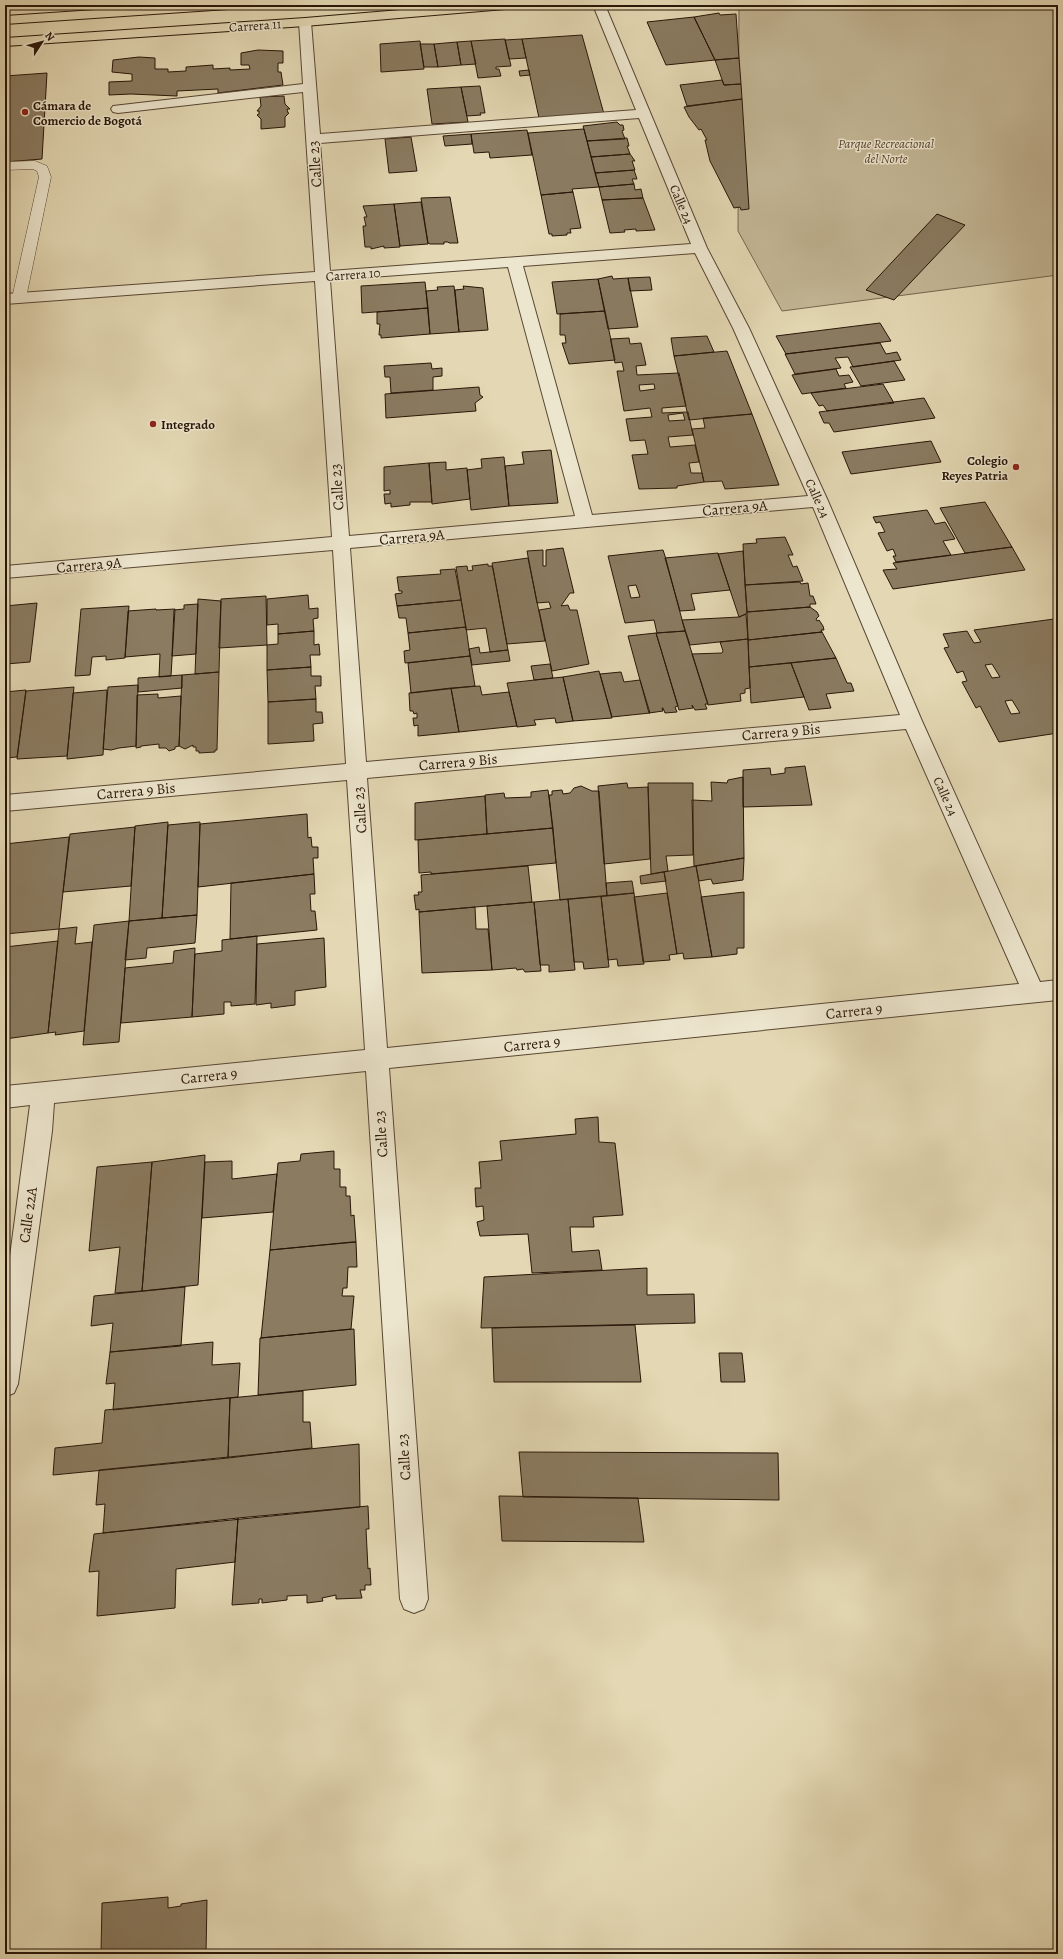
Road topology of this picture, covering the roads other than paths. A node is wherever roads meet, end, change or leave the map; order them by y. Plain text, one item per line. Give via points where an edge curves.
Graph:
1 (228, 5) edge
2 (505, 5) edge
3 (599, 5) edge
4 (5, 20) edge
5 (306, 22) junction
6 (5, 42) edge
7 (310, 87) junction
8 (118, 109) dead end
9 (644, 114) junction
10 (313, 139) junction
11 (5, 166) edge
12 (700, 248) junction
13 (514, 262) junction
14 (323, 276) junction
15 (12, 298) edge
16 (819, 501) junction
17 (585, 521) junction
18 (341, 543) junction
19 (5, 572) edge
20 (912, 721) junction
21 (357, 771) junction
22 (5, 803) edge
23 (1058, 990) edge
24 (1034, 993) junction
25 (378, 1059) junction
26 (43, 1093) junction
27 (5, 1097) edge
28 (5, 1384) edge
29 (414, 1599) dead end

1 - 4 main road, Carrera 11
2 - 5 main road, Carrera 11
3 - 9 street, Calle 24
5 - 6 main road, Carrera 11
5 - 7 street, Calle 23
7 - 8 street
7 - 10 street, Calle 23
9 - 10 street
9 - 12 street, Calle 24
10 - 14 street, Calle 23
11 - 15 lane via 35,165 43,169 45,177
12 - 13 street, Carrera 10
12 - 16 street, Calle 24 via 741,328
13 - 14 street, Carrera 10
13 - 17 street
14 - 15 street, Carrera 10
14 - 18 street, Calle 23
16 - 17 street, Carrera 9A
16 - 20 street, Calle 24
17 - 18 street, Carrera 9A
18 - 19 street, Carrera 9A
18 - 21 street, Calle 23
20 - 21 street, Carrera 9 Bis
20 - 24 street, Calle 24
21 - 22 street, Carrera 9 Bis
21 - 25 street, Calle 23
23 - 24 street, Carrera 9
24 - 25 street, Carrera 9
25 - 26 street, Carrera 9
25 - 29 street, Calle 23
26 - 27 street, Carrera 9
26 - 28 street, Calle 22A

